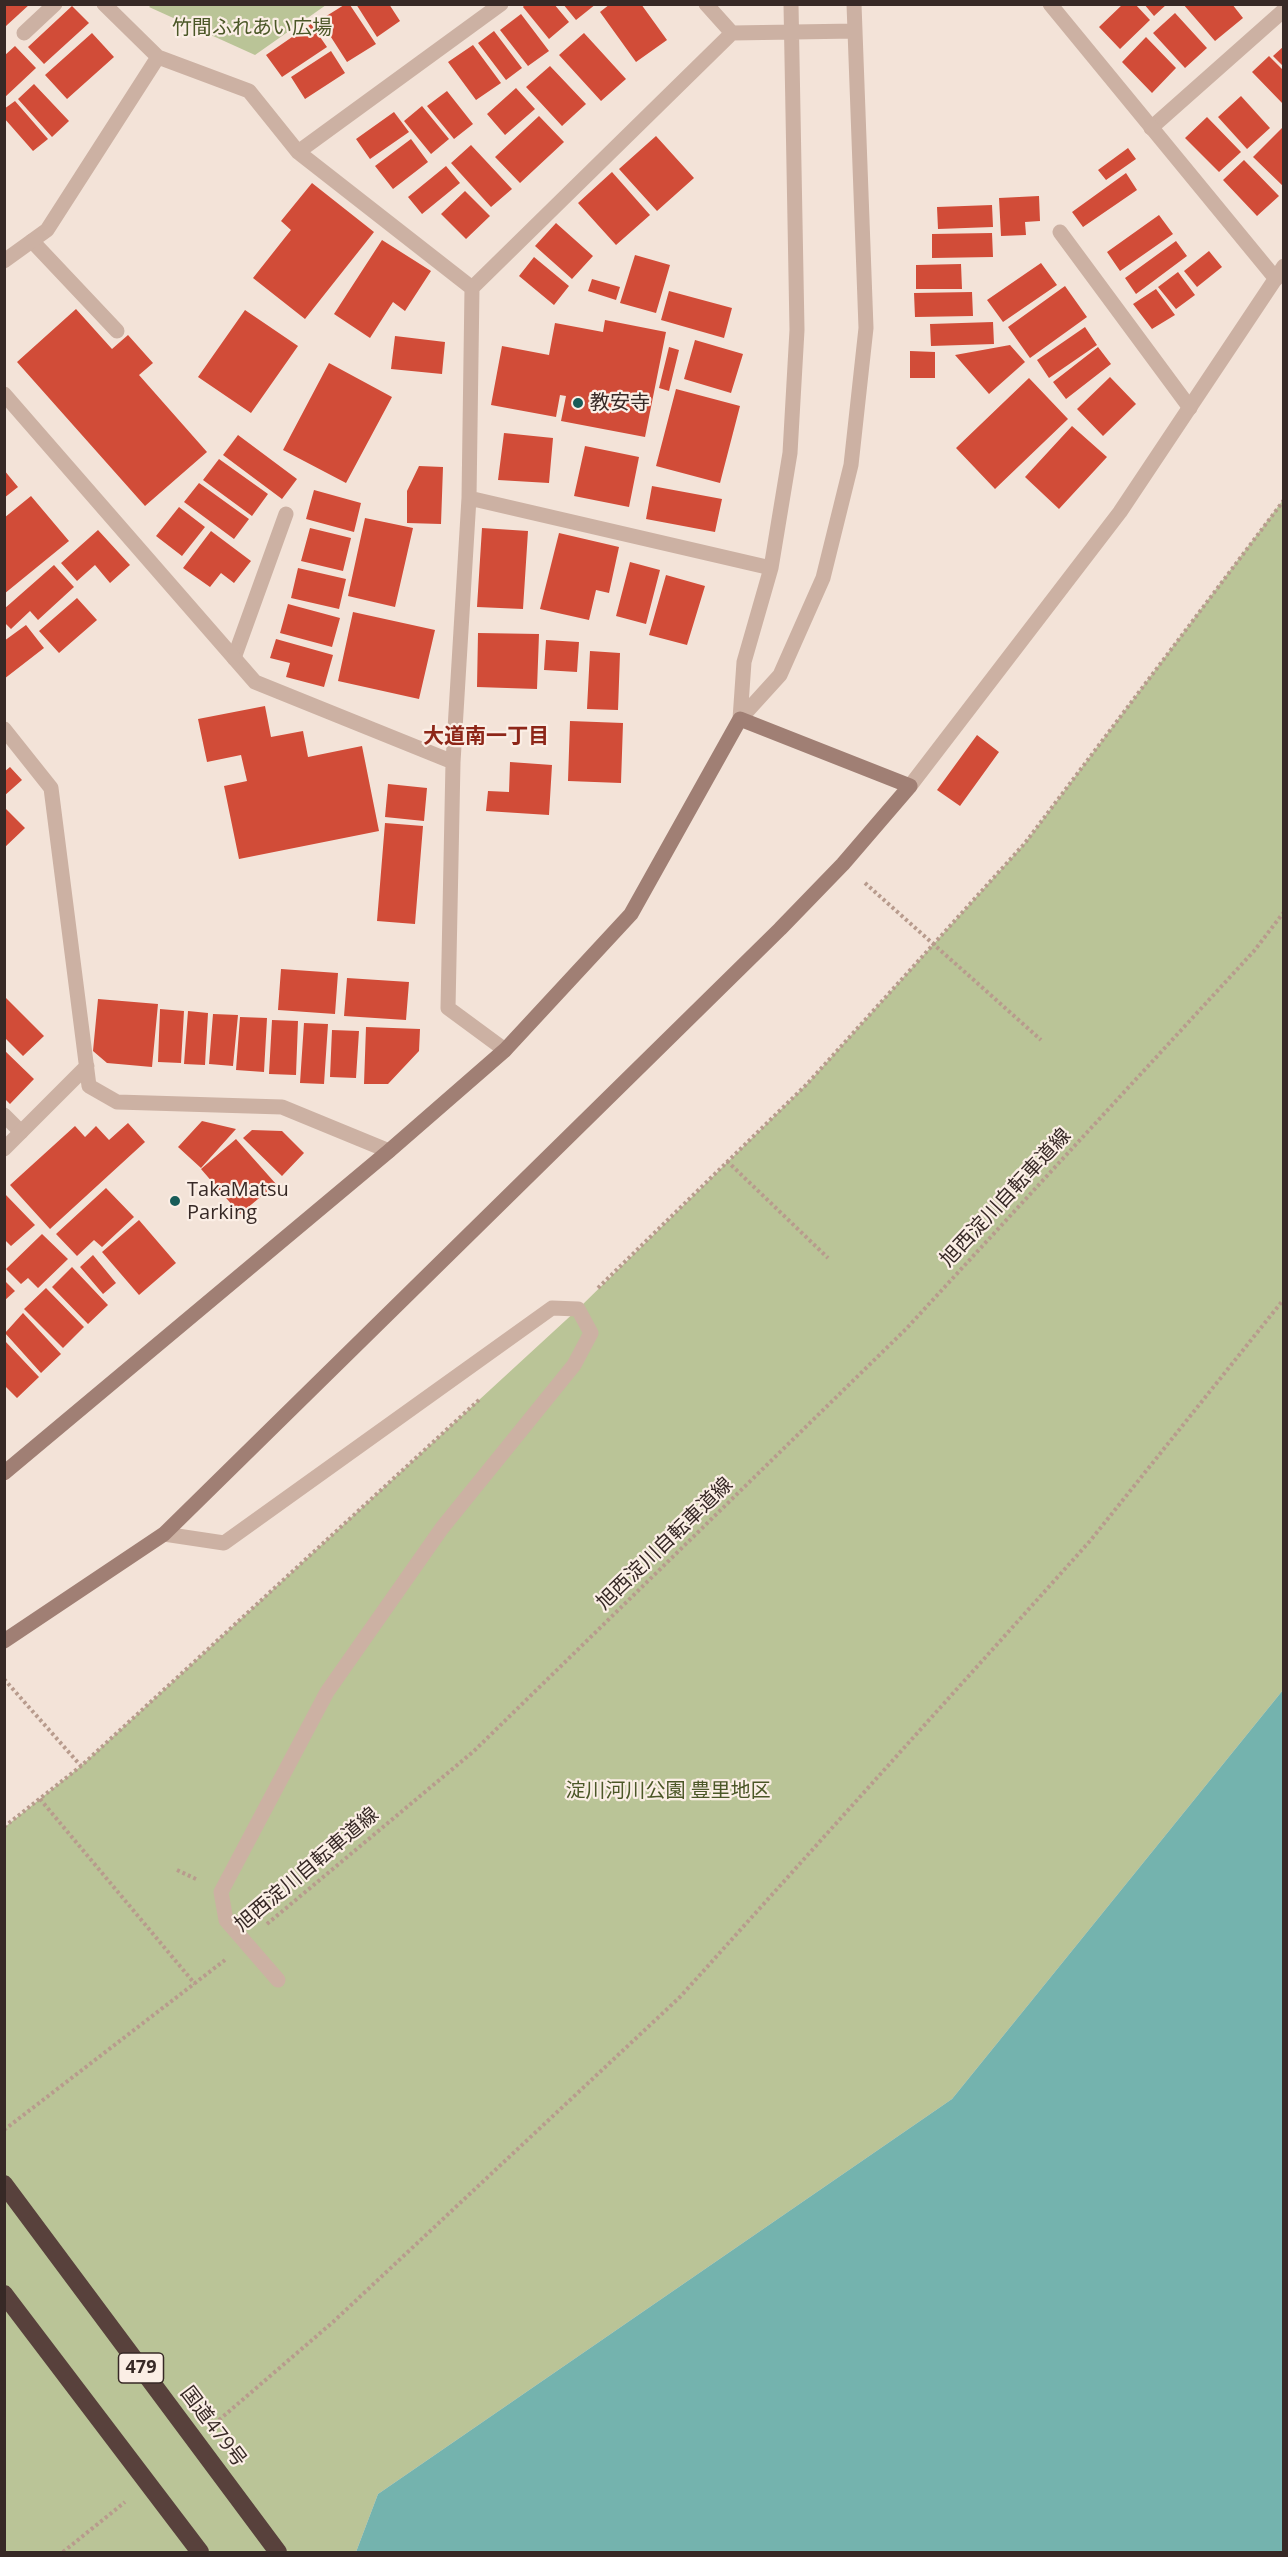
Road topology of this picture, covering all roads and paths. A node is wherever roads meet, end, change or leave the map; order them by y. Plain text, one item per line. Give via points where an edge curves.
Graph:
1 (55, 4) edge
2 (104, 4) edge
3 (501, 4) edge
4 (706, 4) edge
5 (790, 4) edge
6 (854, 4) edge
7 (1051, 5) edge
8 (1284, 10) edge
9 (855, 31) junction
10 (24, 33) dead end
11 (732, 33) junction
12 (792, 33) junction
13 (158, 57) junction
14 (1150, 128) junction
15 (298, 152) junction
16 (1060, 232) dead end
17 (32, 241) junction
18 (4, 261) edge
19 (1280, 273) edge
20 (472, 288) junction
21 (117, 331) dead end
22 (4, 394) edge
23 (1190, 408) junction
24 (469, 498) junction
25 (1284, 500) edge
26 (286, 514) dead end
27 (771, 568) junction
28 (234, 658) junction
29 (740, 719) junction
30 (4, 729) edge
31 (453, 762) junction
32 (910, 786) junction
33 (843, 864) junction
34 (1284, 912) edge
35 (933, 945) junction
36 (1041, 1040) dead end
37 (505, 1050) junction
38 (87, 1066) junction
39 (4, 1115) edge
40 (21, 1132) junction
41 (4, 1149) edge
42 (389, 1151) junction
43 (727, 1161) junction
44 (828, 1258) dead end
45 (1284, 1299) edge
46 (578, 1309) junction
47 (482, 1397) dead end
48 (4, 1473) edge
49 (164, 1534) junction
50 (4, 1641) edge
51 (4, 1679) edge
52 (81, 1766) junction
53 (40, 1799) junction
54 (4, 1827) edge
55 (246, 1941) junction
56 (278, 1980) dead end
57 (195, 1984) junction
58 (4, 2130) edge
59 (4, 2184) edge
60 (4, 2294) edge
61 (216, 2424) dead end
62 (125, 2501) dead end
63 (63, 2553) edge
64 (200, 2553) edge
65 (278, 2553) edge

1 - 10 street
2 - 13 street
3 - 15 street
4 - 11 street
5 - 12 street
6 - 9 street
7 - 14 street
8 - 14 street
9 - 12 street
9 - 29 street via 866,328 850,465 823,578 780,675
11 - 12 street
11 - 20 street
12 - 27 street via 797,330 790,453
13 - 15 street via 249,91
13 - 17 street via 47,230
14 - 19 street
15 - 20 street
16 - 23 street
17 - 18 street
17 - 21 street
19 - 23 street
20 - 24 street
22 - 28 street
23 - 32 street via 1120,512
24 - 27 street
24 - 31 street
25 - 35 path via 1025,843
26 - 28 street
27 - 29 street via 744,662
28 - 31 street via 255,682
29 - 32 street
29 - 37 street via 631,914
30 - 38 street via 51,788
31 - 37 street via 448,1008
32 - 33 street
33 - 35 path
33 - 49 street
34 - 55 path, 旭西淀川自転車道線 via 1254,951 906,1329 474,1751
35 - 36 path
35 - 43 path via 807,1084
37 - 42 street
38 - 40 street
38 - 42 street via 89,1086 117,1101 282,1107
39 - 40 street
40 - 41 street
42 - 48 street
43 - 44 path
43 - 46 path
45 - 61 path via 1090,1541 680,1997 333,2322
46 - 49 street via 552,1308 224,1543
46 - 55 street via 591,1334 574,1365 442,1528 327,1692 221,1892 226,1920
47 - 52 path
49 - 50 street
51 - 52 path
52 - 53 path
53 - 54 path
53 - 57 path
55 - 56 street
55 - 57 path, 旭西淀川自転車道線
57 - 58 path, 旭西淀川自転車道線
59 - 65 highway, 国道479号 / 479, bridge
60 - 64 highway, bridge
62 - 63 path

